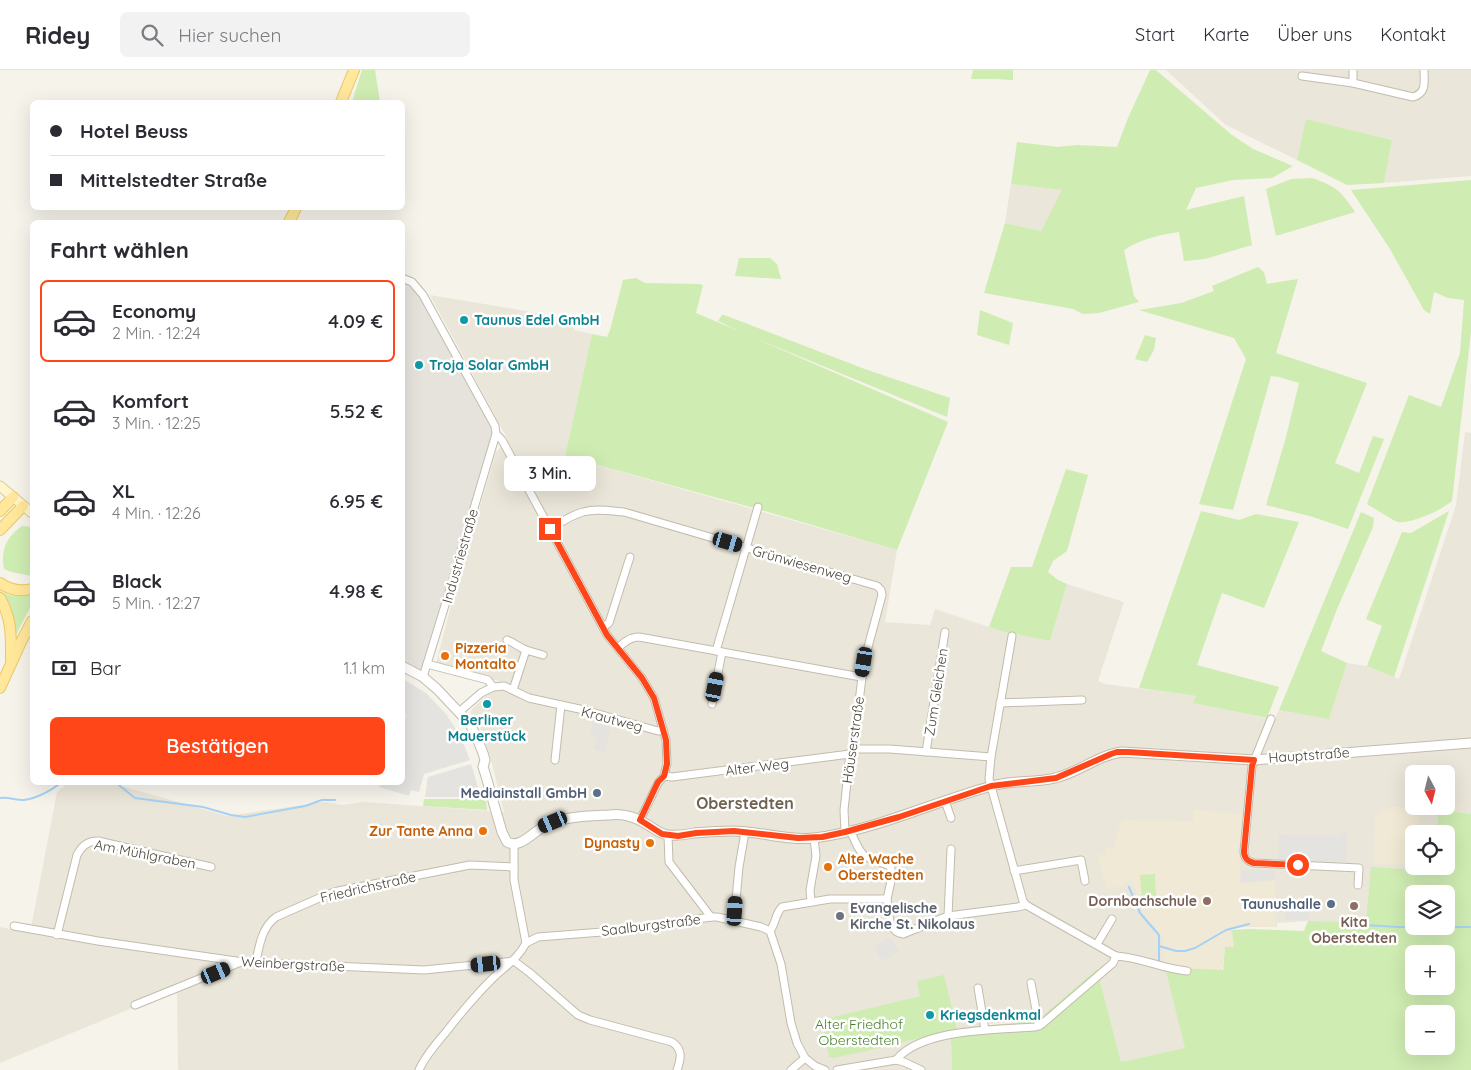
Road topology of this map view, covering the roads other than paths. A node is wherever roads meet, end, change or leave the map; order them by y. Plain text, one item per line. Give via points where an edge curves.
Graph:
1 (354, 70) edge
2 (1354, 70) edge
3 (1424, 70) edge
4 (1302, 76) dead end
5 (1353, 84) junction
6 (342, 100) edge
7 (405, 279) edge
8 (496, 434) junction
9 (0, 486) edge
10 (13, 497) junction
11 (23, 506) junction
12 (758, 507) dead end
13 (0, 511) edge
14 (30, 511) edge
15 (550, 529) junction
16 (0, 530) edge
17 (746, 548) junction
18 (630, 556) dead end
19 (0, 583) edge
20 (30, 589) edge
21 (881, 590) joint
22 (0, 598) edge
23 (30, 625) edge
24 (603, 627) junction
25 (945, 632) dead end
26 (1012, 636) dead end
27 (507, 640) dead end
28 (618, 648) junction
29 (526, 650) junction
30 (719, 651) junction
31 (543, 655) dead end
32 (11, 664) junction
33 (427, 664) junction
34 (405, 668) edge
35 (422, 677) junction
36 (861, 677) junction
37 (493, 687) junction
38 (0, 688) edge
39 (514, 690) junction
40 (1082, 700) dead end
41 (1000, 703) junction
42 (712, 704) dead end
43 (561, 705) junction
44 (458, 712) junction
45 (1271, 719) dead end
46 (663, 730) junction
47 (1471, 743) edge
48 (852, 752) junction
49 (926, 752) junction
50 (991, 757) junction
51 (555, 760) dead end
52 (1254, 760) junction
53 (664, 776) junction
54 (991, 786) junction
55 (945, 801) junction
56 (951, 818) dead end
57 (640, 820) junction
58 (848, 831) junction
59 (745, 832) junction
60 (668, 835) junction
61 (814, 838) junction
62 (514, 845) junction
63 (952, 850) dead end
64 (514, 866) junction
65 (211, 868) dead end
66 (1014, 871) junction
67 (1085, 881) dead end
68 (1358, 885) dead end
69 (887, 899) junction
70 (811, 902) junction
71 (1026, 905) junction
72 (948, 916) junction
73 (711, 917) junction
74 (1112, 919) dead end
75 (734, 921) junction
76 (14, 926) dead end
77 (770, 931) junction
78 (57, 935) junction
79 (526, 943) junction
80 (1097, 944) junction
81 (1116, 956) junction
82 (514, 961) junction
83 (243, 962) junction
84 (256, 962) junction
85 (1187, 971) dead end
86 (1031, 983) dead end
87 (978, 988) dead end
88 (135, 1004) dead end
89 (1039, 1026) junction
90 (985, 1030) junction
91 (805, 1058) junction
92 (896, 1060) junction
93 (856, 1069) edge
94 (418, 1070) edge
95 (677, 1070) edge
96 (791, 1070) edge
97 (825, 1070) edge
98 (837, 1070) edge
99 (921, 1070) edge

1 - 6 main road
2 - 5 street
3 - 5 street via 1424,89 1413,97
4 - 5 street
7 - 8 street via 423,294 495,426
8 - 15 street
8 - 33 street, Industriestraße
9 - 10 main road
10 - 11 main road
10 - 13 main road
11 - 14 main road
11 - 16 main road
12 - 17 street
15 - 17 street, Grünwiesenweg via 585,511 624,512
15 - 24 street
17 - 21 street, Grünwiesenweg via 877,586
17 - 30 street
18 - 24 street via 609,624
19 - 20 main road via 17,591
21 - 36 street, Häuserstraße
22 - 32 main road via 10,620
23 - 32 main road
24 - 28 street
25 - 49 street, Zum Gleichen
26 - 41 street
27 - 29 street
28 - 30 street via 628,639 639,637
28 - 46 street via 651,692
29 - 31 street
29 - 39 street
30 - 36 street
30 - 42 street
32 - 38 main road
33 - 35 street, Industriestraße
33 - 37 street, Krautweg via 488,680
34 - 35 street
35 - 44 street via 438,688
36 - 48 street, Häuserstraße
37 - 39 street, Krautweg via 504,686
37 - 44 street via 480,692
39 - 43 street, Krautweg via 529,698
40 - 41 street
41 - 50 street
43 - 46 street, Krautweg
43 - 51 street, Krautweg
44 - 62 street via 476,736 502,832 507,842
45 - 52 street
46 - 53 street via 667,749
47 - 52 street, Hauptstraße
48 - 49 street, Alter Weg
48 - 53 street, Alter Weg via 680,777
48 - 58 street, Häuserstraße via 844,810
49 - 50 street, Alter Weg
50 - 54 street
52 - 54 street, Hauptstraße via 1122,752 1056,778
52 - 68 street via 1245,858 1254,863 1358,868
53 - 57 street
54 - 55 street, Hauptstraße
54 - 66 street
55 - 56 street
55 - 58 street, Hauptstraße
57 - 60 street, Hauptstraße
57 - 62 street, Hauptstraße via 614,814 560,820
58 - 61 street, Hauptstraße
58 - 69 street via 864,856 891,868
59 - 60 street, Hauptstraße
59 - 61 street, Hauptstraße
59 - 75 street
60 - 73 street via 668,858
61 - 70 street via 816,856
62 - 64 street
63 - 72 street
64 - 79 street
64 - 84 street, Friedrichstraße via 470,865 326,895 271,921
65 - 78 street, Am Mühlgraben via 98,841 87,843 77,855
66 - 67 street via 1081,860
66 - 71 street
69 - 70 street via 842,898
69 - 72 street via 892,929 896,933 902,934
70 - 77 street via 782,907
71 - 72 street
71 - 80 street
73 - 75 street, Saalburgstraße
73 - 79 street, Saalburgstraße via 615,931 552,936
74 - 80 street
75 - 77 street, Saalburgstraße
76 - 78 street, Weinbergstraße
77 - 91 street via 781,964 794,1035
78 - 83 street, Weinbergstraße
79 - 82 street
80 - 81 street
81 - 85 street
81 - 89 street via 1113,963
82 - 84 street, Weinbergstraße via 424,970
82 - 94 street via 466,1006
82 - 95 street via 578,1015 676,1044 680,1052
83 - 84 street, Weinbergstraße
83 - 88 street
86 - 89 street
87 - 90 street
89 - 90 street
90 - 92 street via 922,1041
91 - 96 street
91 - 97 street
92 - 93 street
92 - 99 street
93 - 98 street

